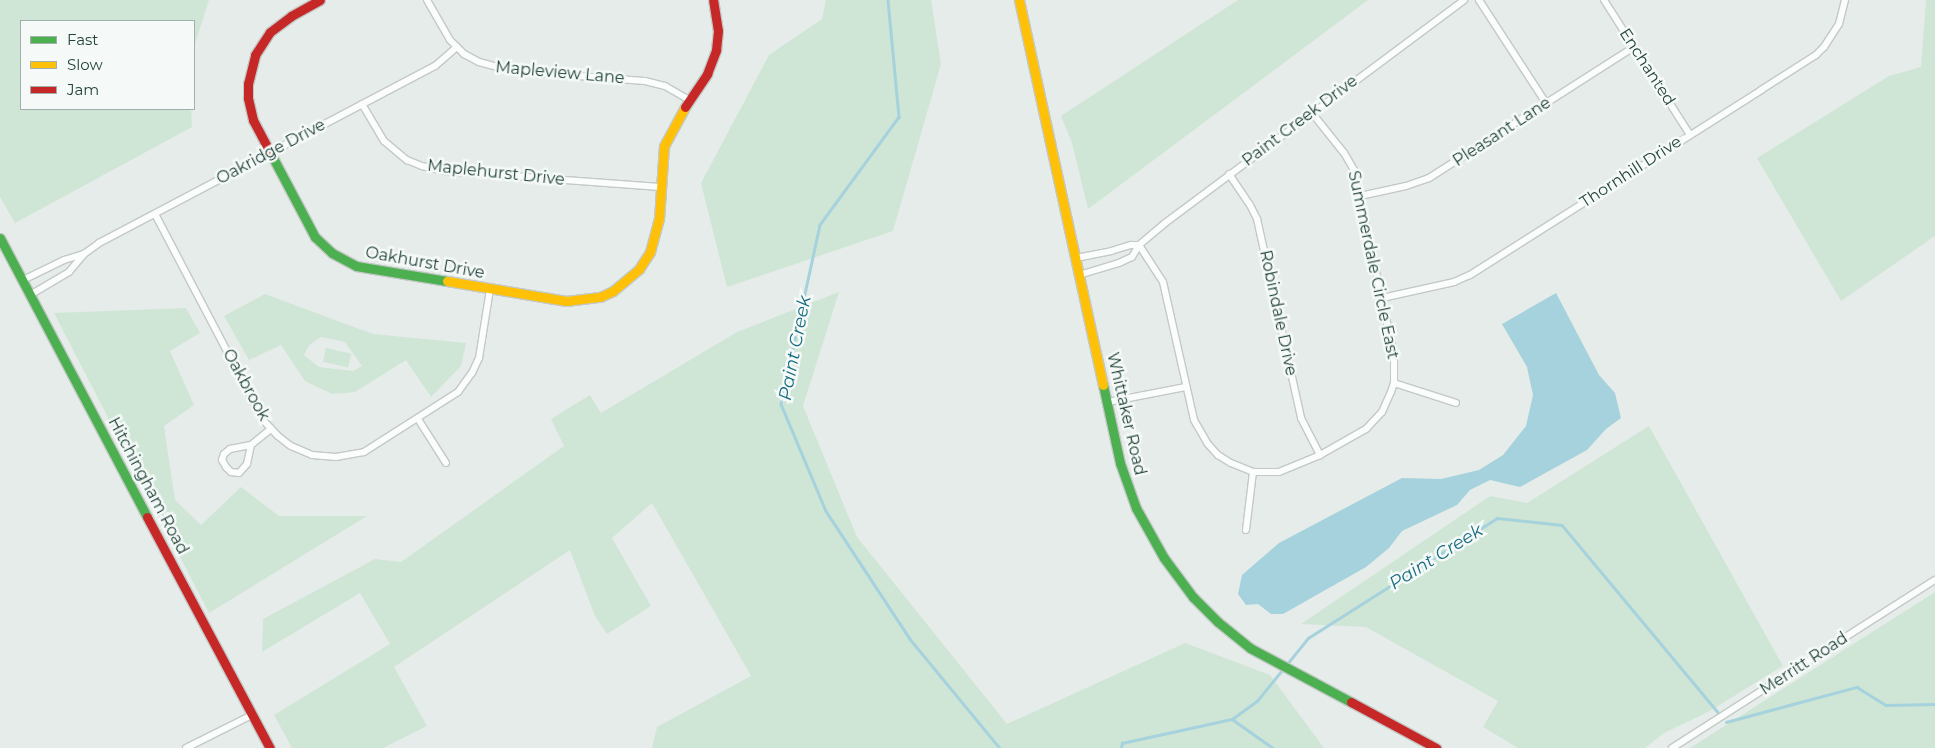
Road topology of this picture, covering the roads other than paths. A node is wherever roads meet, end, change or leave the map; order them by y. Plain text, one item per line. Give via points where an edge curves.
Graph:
1 (320, 0) edge
2 (427, 0) edge
3 (713, 0) edge
4 (1019, 0) edge
5 (1464, 0) edge
6 (1479, 0) edge
7 (1604, 0) edge
8 (1845, 0) edge
9 (457, 47) junction
10 (1634, 47) junction
11 (690, 100) junction
12 (1546, 103) junction
13 (362, 104) junction
14 (1312, 112) junction
15 (1690, 135) junction
16 (270, 153) junction
17 (1229, 174) junction
18 (660, 187) junction
19 (1360, 196) junction
20 (155, 214) junction
21 (0, 238) edge
22 (1139, 245) junction
23 (84, 254) junction
24 (1076, 258) junction
25 (1079, 275) junction
26 (23, 280) junction
27 (490, 289) junction
28 (30, 295) junction
29 (1382, 298) junction
30 (1394, 383) junction
31 (1186, 388) junction
32 (1108, 402) junction
33 (1456, 403) dead end
34 (418, 419) junction
35 (271, 429) junction
36 (251, 446) junction
37 (1320, 454) junction
38 (446, 463) dead end
39 (1253, 472) junction
40 (1246, 530) dead end
41 (1935, 580) edge
42 (252, 715) junction
43 (186, 748) edge
44 (270, 748) edge
45 (1436, 748) edge
46 (1672, 748) edge

1 - 16 street, Oakhurst Drive via 270,32 261,43 250,71 248,98 251,112
2 - 9 street, Mapleview Lane via 444,32
3 - 11 street, Oakhurst Drive via 718,31 716,50 707,74
4 - 24 street, Whittaker Road
5 - 14 street, Paint Creek Drive
6 - 12 street
7 - 10 street, Enchanted
8 - 15 street, Thornhill Drive via 1836,30 1816,55
9 - 11 street, Mapleview Lane via 479,62 502,70 645,81 665,86
9 - 13 street, Oakridge Drive via 435,66
10 - 12 street, Pleasant Lane
10 - 15 street, Enchanted
11 - 18 street, Oakhurst Drive via 664,146
12 - 19 street, Pleasant Lane via 1429,178
13 - 16 street, Oakridge Drive
13 - 18 street, Maplehurst Drive via 384,141 407,160 422,166
14 - 17 street, Paint Creek Drive
14 - 19 street, Summerdale Circle East via 1350,162
15 - 29 street, Thornhill Drive via 1470,275 1454,282
16 - 20 street, Oakridge Drive
16 - 27 street, Oakhurst Drive via 315,237 343,260 378,271
17 - 22 street, Paint Creek Drive
17 - 37 street, Robindale Drive via 1257,219 1301,418
18 - 27 street, Oakhurst Drive via 658,219 650,252 639,269 613,291 600,297 566,301
19 - 29 street, Summerdale Circle East
20 - 23 street, Oakridge Drive
20 - 35 street, Oakbrook via 257,410
21 - 26 street, Hitchingham Road
22 - 24 street, Paint Creek Drive
22 - 25 street, Paint Creek Drive via 1126,260
22 - 31 street via 1162,282
23 - 26 street, Oakridge Drive
23 - 28 street, Oakridge Drive via 68,272
24 - 25 street, Whittaker Road
25 - 32 street, Whittaker Road
26 - 28 street, Hitchingham Road
27 - 34 street, Oakbrook via 480,354 472,373 458,392
28 - 42 street, Hitchingham Road
29 - 30 street, Summerdale Circle East via 1394,355
30 - 33 street
30 - 37 street, Summerdale Circle East via 1374,422 1359,434
31 - 32 street
31 - 39 street via 1194,420 1208,444 1230,463
32 - 45 street, Whittaker Road via 1127,485 1140,515 1164,558 1208,612 1250,648 1272,662
34 - 35 street, Oakbrook via 375,447 341,457 302,451
34 - 38 street
35 - 36 street
36 - 36 street via 230,448 224,454 222,460 231,472 238,473 246,464
37 - 39 street, Summerdale Circle East via 1279,472
39 - 40 street
41 - 46 street, Merritt Road
42 - 43 street
42 - 44 street, Hitchingham Road

